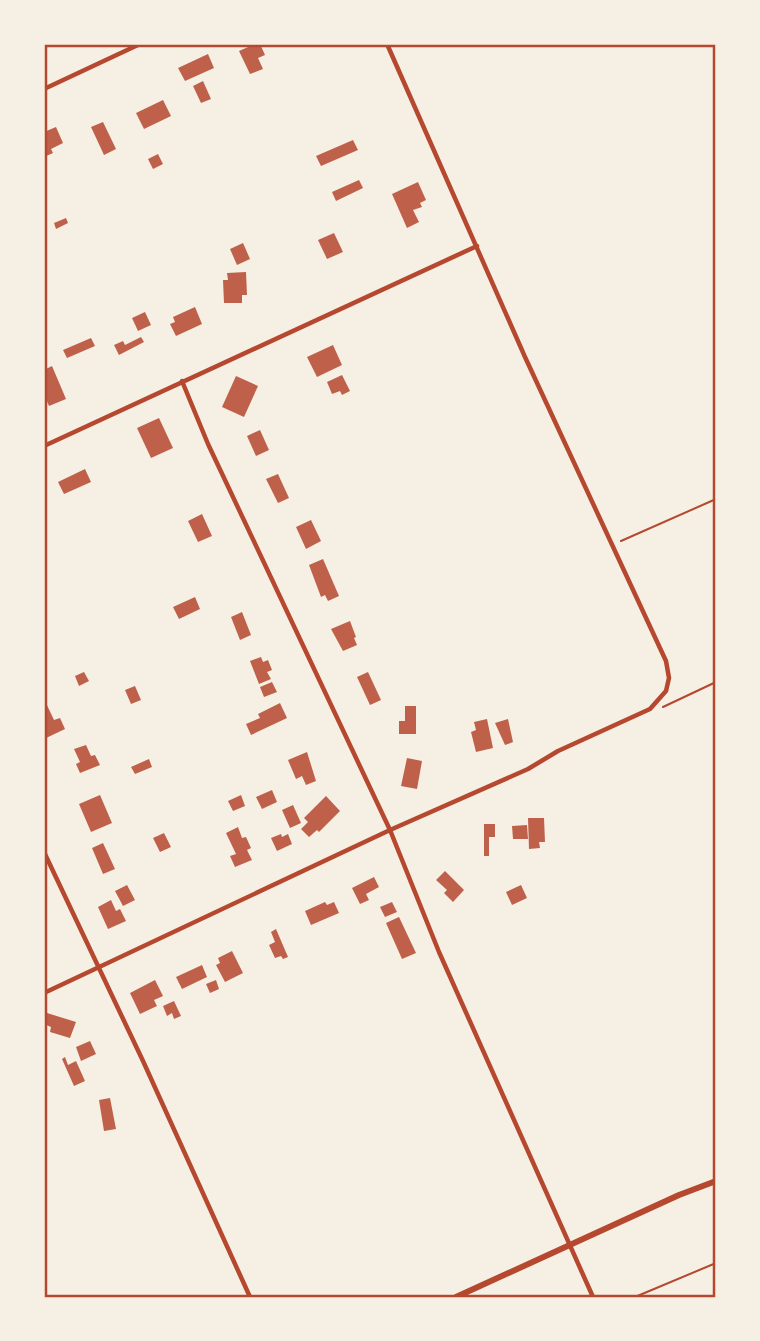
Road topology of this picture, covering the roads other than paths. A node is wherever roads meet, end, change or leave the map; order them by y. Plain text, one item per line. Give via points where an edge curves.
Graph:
1 (139, 44) edge
2 (387, 44) edge
3 (44, 89) edge
4 (477, 246) junction
5 (182, 381) junction
6 (44, 446) edge
7 (390, 830) junction
8 (44, 852) edge
9 (99, 968) junction
10 (44, 993) edge
11 (716, 1181) edge
12 (569, 1245) junction
13 (250, 1297) edge
14 (456, 1297) edge
15 (593, 1297) edge

1 - 3 street
2 - 4 street
4 - 5 street
4 - 7 street via 666,661 669,678 662,698 650,709
5 - 6 street
5 - 7 street
7 - 9 street
7 - 12 street via 439,953
8 - 9 street
9 - 10 street
9 - 13 street
11 - 12 main road
12 - 14 main road
12 - 15 street

